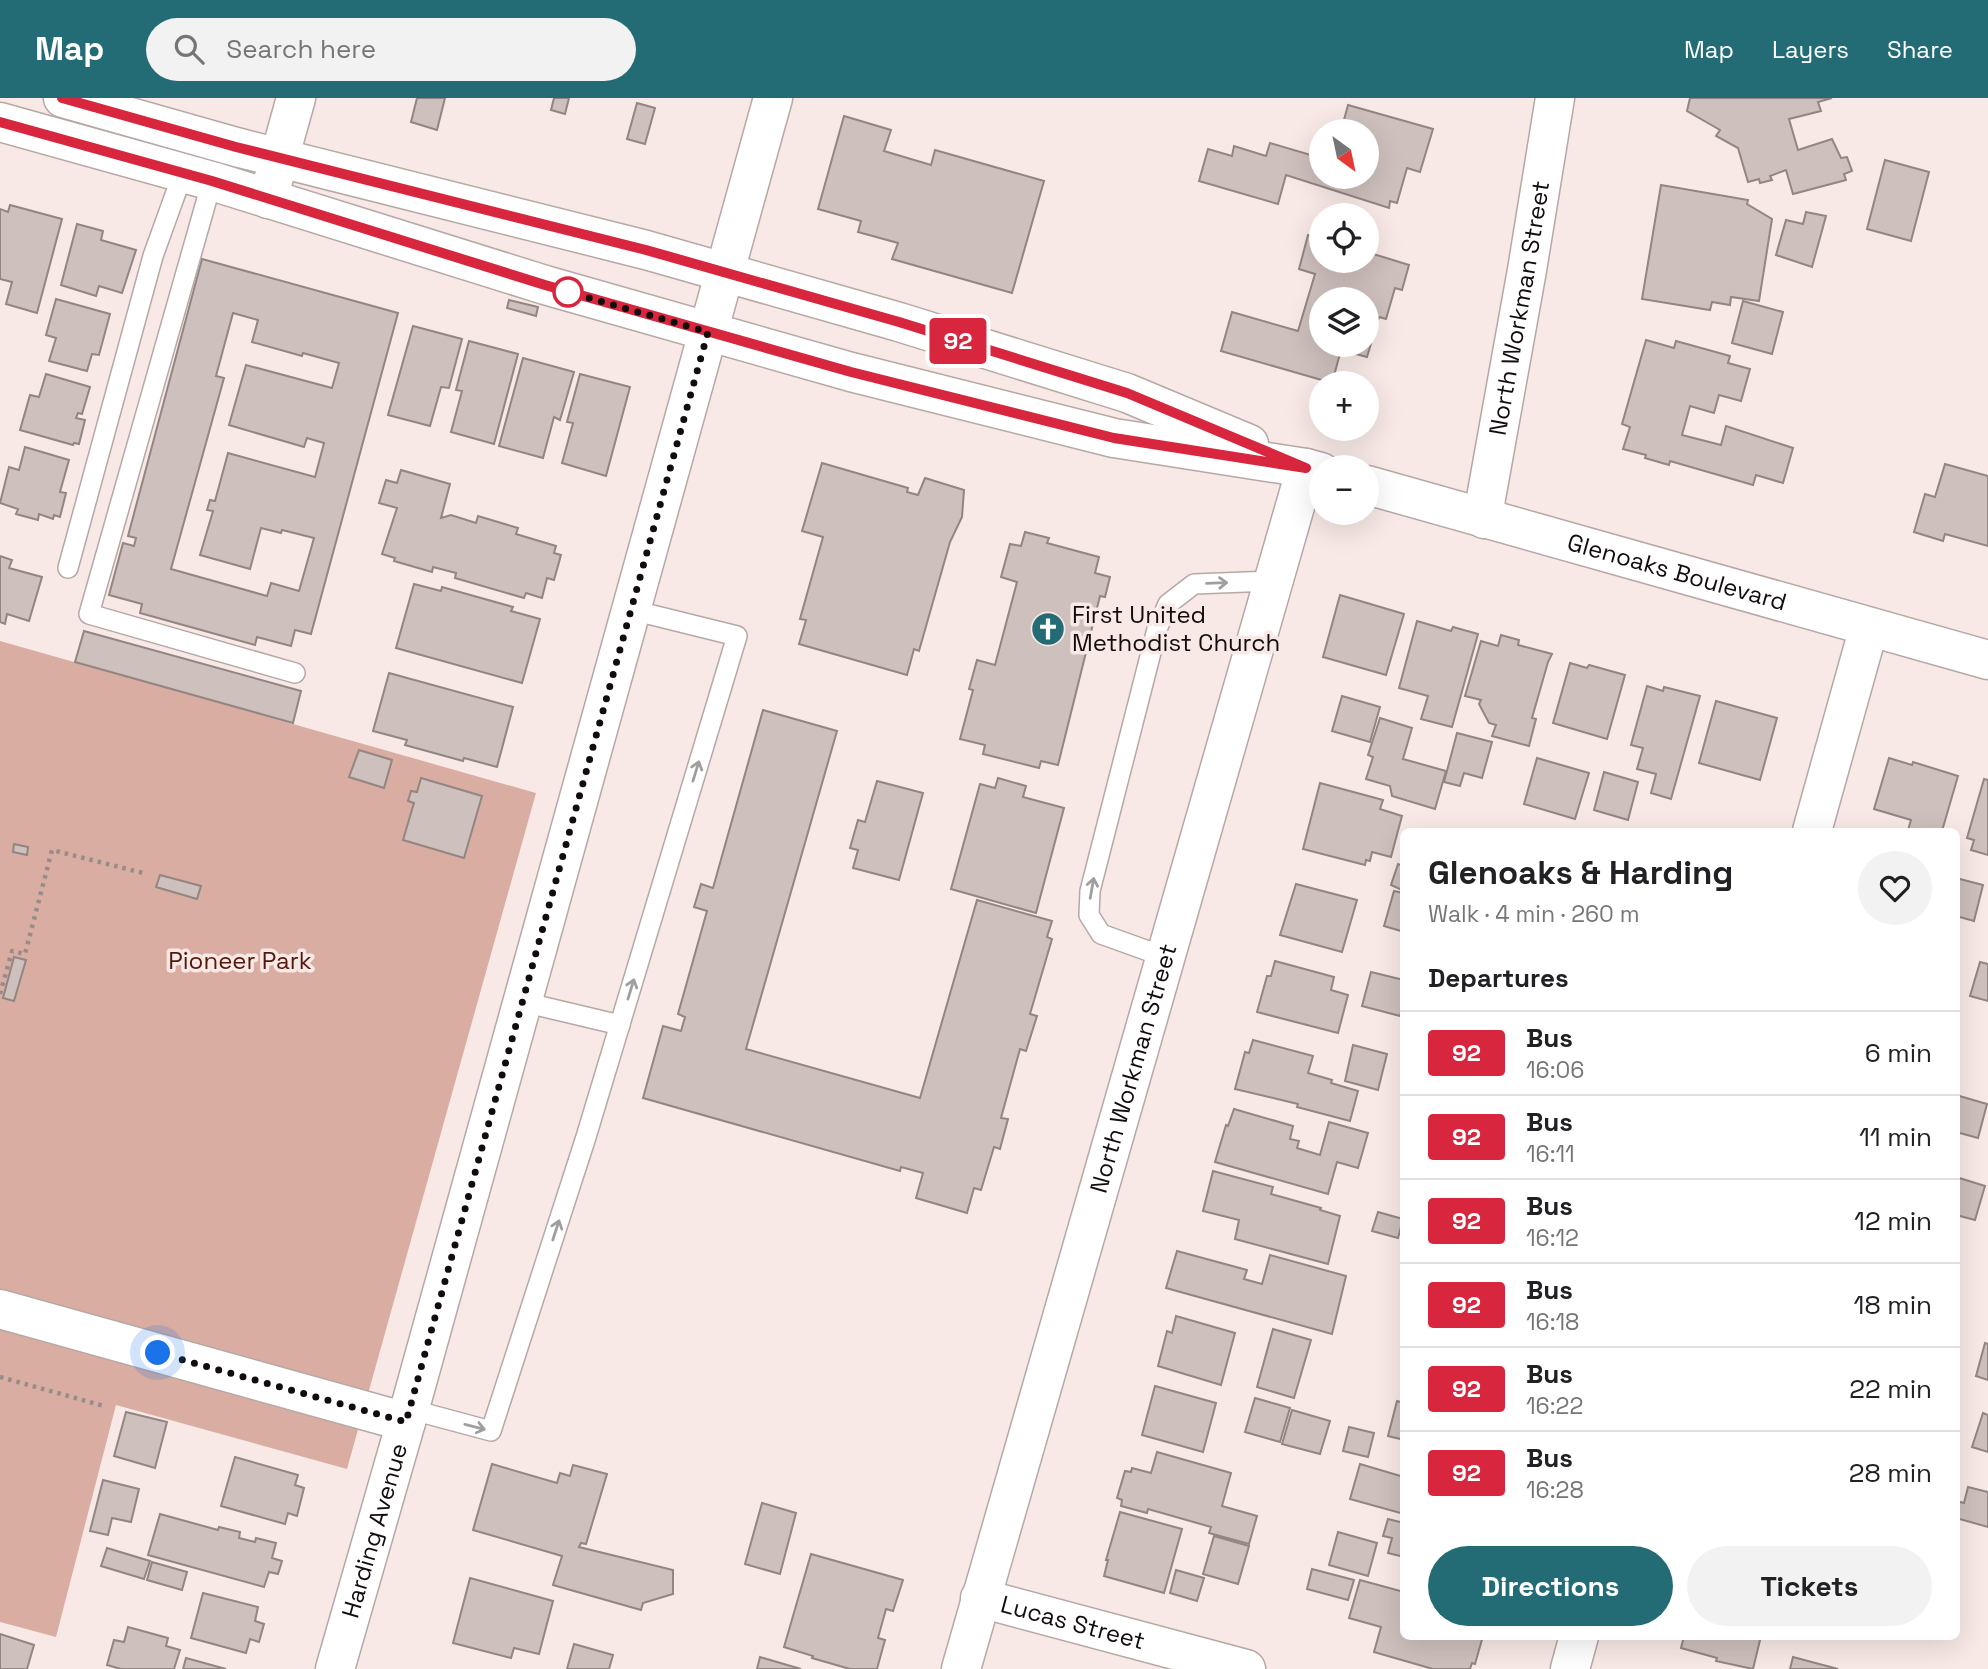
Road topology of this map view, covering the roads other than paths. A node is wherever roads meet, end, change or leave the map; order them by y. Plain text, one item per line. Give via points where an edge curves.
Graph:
1 (63, 98) edge
2 (296, 98) edge
3 (773, 98) edge
4 (1555, 98) edge
5 (0, 122) edge
6 (279, 158) junction
7 (197, 177) junction
8 (268, 199) junction
9 (725, 272) junction
10 (708, 332) junction
11 (1309, 468) edge
12 (1309, 469) edge
13 (1309, 484) edge
14 (1379, 488) edge
15 (1485, 519) junction
16 (68, 568) dead end
17 (1274, 581) junction
18 (632, 610) junction
19 (1870, 627) junction
20 (1988, 660) edge
21 (295, 673) dead end
22 (1813, 828) edge
23 (1165, 957) junction
24 (523, 1002) junction
25 (620, 1025) junction
26 (0, 1309) edge
27 (408, 1415) junction
28 (980, 1598) junction
29 (1578, 1640) edge
30 (335, 1669) edge
31 (961, 1669) edge
32 (1246, 1669) edge
33 (1570, 1669) edge

1 - 6 street
2 - 6 street
3 - 9 street, Harding Avenue
4 - 15 street, North Workman Street
5 - 7 street
6 - 8 street
6 - 9 street
7 - 8 street
7 - 16 lane via 153,256
7 - 21 lane via 89,614
8 - 10 street
9 - 10 street, Harding Avenue
9 - 11 street via 1127,393
10 - 12 street via 1114,438
10 - 18 street, Harding Avenue
13 - 17 street, North Workman Street
14 - 15 street, Glenoaks Boulevard
15 - 19 street, Glenoaks Boulevard
17 - 23 street, North Workman Street
23 -> 17 lane via 1101,934 1089,915 1090,891 1157,629 1168,604 1194,584
18 - 24 street, Harding Avenue
25 -> 18 lane via 737,636
19 - 20 street, Glenoaks Boulevard
19 - 22 street
23 - 28 street, North Workman Street
24 - 25 lane
24 - 27 street, Harding Avenue
27 -> 25 lane via 491,1431
26 - 27 street
27 - 30 street, Harding Avenue
28 - 31 street, North Workman Street
28 - 32 street, Lucas Street
29 - 33 street

